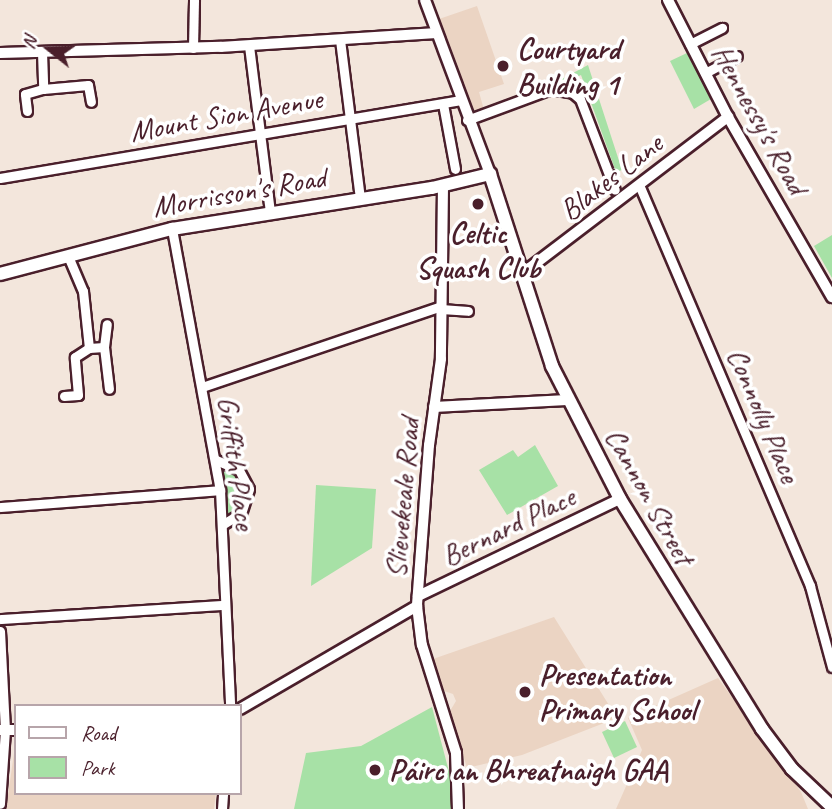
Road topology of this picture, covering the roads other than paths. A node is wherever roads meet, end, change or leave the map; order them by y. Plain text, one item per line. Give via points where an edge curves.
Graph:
1 (194, 0) edge
2 (425, 0) edge
3 (668, 0) edge
4 (722, 29) dead end
5 (436, 33) junction
6 (340, 40) junction
7 (690, 44) junction
8 (249, 46) junction
9 (193, 48) junction
10 (0, 52) edge
11 (42, 52) junction
12 (737, 56) dead end
13 (705, 72) junction
14 (43, 89) junction
15 (459, 100) junction
16 (91, 102) dead end
17 (443, 104) junction
18 (27, 111) dead end
19 (728, 117) junction
20 (350, 119) junction
21 (467, 120) junction
22 (260, 132) junction
23 (454, 169) dead end
24 (490, 174) junction
25 (0, 177) edge
26 (443, 186) junction
27 (640, 187) junction
28 (615, 190) dead end
29 (360, 198) junction
30 (270, 212) junction
31 (172, 229) junction
32 (68, 256) junction
33 (523, 273) junction
34 (0, 274) edge
35 (831, 295) edge
36 (441, 307) junction
37 (468, 310) dead end
38 (107, 324) dead end
39 (104, 347) junction
40 (89, 348) junction
41 (202, 387) junction
42 (109, 389) dead end
43 (64, 396) dead end
44 (567, 400) junction
45 (434, 407) junction
46 (215, 460) junction
47 (220, 490) junction
48 (620, 499) junction
49 (0, 507) edge
50 (222, 525) junction
51 (418, 601) junction
52 (225, 605) junction
53 (0, 619) edge
54 (0, 631) edge
55 (832, 667) edge
56 (230, 704) edge
57 (242, 708) edge
58 (7, 730) edge
59 (0, 804) edge
60 (831, 805) edge
61 (458, 809) edge

1 - 9 street
2 - 5 street
3 - 7 street, Hennessy's Road
4 - 7 street
5 - 6 street
5 - 15 street
6 - 8 street
6 - 20 street
7 - 13 street, Hennessy's Road
8 - 9 street
8 - 22 street
9 - 11 street
10 - 11 street
11 - 14 street
12 - 13 street
13 - 19 street, Hennessy's Road
14 - 16 street via 88,85
14 - 18 street via 25,94
15 - 17 street, Mount Sion Avenue
15 - 21 street
17 - 20 street, Mount Sion Avenue
17 - 23 street
19 - 27 street, Blakes Lane
19 - 35 street, Hennessy's Road
20 - 22 street, Mount Sion Avenue
20 - 29 street
21 - 24 street
21 - 28 street via 551,89 573,93 580,99
22 - 25 street, Mount Sion Avenue
22 - 30 street
24 - 26 main road, Morrisson's Road
24 - 33 main road, Cannon Street
26 - 29 main road, Morrisson's Road
26 - 36 street, Slievekeale Road
27 - 33 street, Blakes Lane
27 - 55 street, Connolly Place via 806,577
29 - 30 main road, Morrisson's Road
30 - 31 main road, Morrisson's Road
31 - 32 main road, Morrisson's Road
31 - 41 street, Griffith Place
32 - 34 main road, Morrisson's Road
32 - 40 street via 83,291
33 - 44 main road, Cannon Street
36 - 37 street
36 - 41 street
36 - 45 street, Slievekeale Road via 441,359
38 - 39 street
39 - 40 street
39 - 42 street
40 - 43 street via 75,357 78,395
41 - 46 street, Griffith Place
44 - 45 street
44 - 48 main road, Cannon Street
45 - 51 street, Slievekeale Road
46 - 47 street, Griffith Place
46 - 50 street via 239,470 249,489 244,509
47 - 49 street
47 - 50 street, Griffith Place
48 - 51 street, Bernard Place
48 - 60 main road, Cannon Street via 762,729 792,769
50 - 52 street, Griffith Place
51 - 57 street, Bernard Place
51 - 61 street, Slievekeale Road via 422,645 456,753
52 - 53 street
52 - 56 street, Griffith Place
54 - 58 street
58 - 59 street

